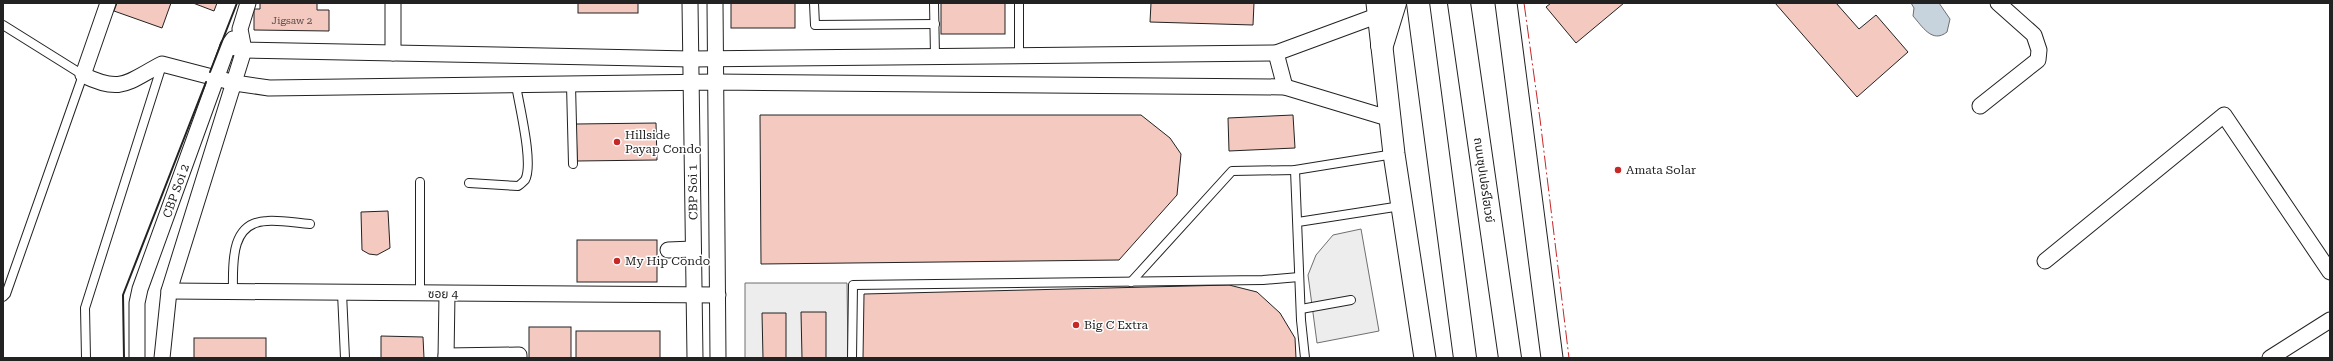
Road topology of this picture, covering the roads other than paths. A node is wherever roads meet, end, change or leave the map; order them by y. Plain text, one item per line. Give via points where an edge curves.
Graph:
1 (108, 3) edge
2 (248, 3) edge
3 (393, 3) edge
4 (690, 3) edge
5 (715, 3) edge
6 (814, 3) edge
7 (934, 3) edge
8 (1019, 3) edge
9 (1418, 3) edge
10 (1459, 3) edge
11 (1506, 3) edge
12 (1998, 3) edge
13 (1384, 7) edge
14 (934, 24) junction
15 (3, 25) edge
16 (240, 29) junction
17 (1382, 45) joint
18 (228, 46) junction
19 (244, 50) junction
20 (393, 53) junction
21 (1276, 53) junction
22 (1019, 55) junction
23 (935, 56) junction
24 (715, 58) junction
25 (691, 59) junction
26 (162, 64) junction
27 (83, 75) junction
28 (218, 79) junction
29 (716, 82) junction
30 (691, 83) junction
31 (235, 84) junction
32 (516, 85) junction
33 (571, 85) junction
34 (1285, 87) junction
35 (1980, 106) dead end
36 (1391, 118) junction
37 (1394, 154) junction
38 (573, 164) dead end
39 (1295, 170) junction
40 (420, 182) dead end
41 (469, 183) dead end
42 (1402, 206) junction
43 (1298, 222) junction
44 (310, 224) dead end
45 (693, 249) junction
46 (668, 250) dead end
47 (2045, 262) dead end
48 (2328, 262) edge
49 (1300, 276) junction
50 (1131, 282) junction
51 (169, 291) junction
52 (232, 292) junction
53 (342, 293) junction
54 (420, 293) junction
55 (448, 294) junction
56 (718, 295) junction
57 (694, 296) junction
58 (3, 297) edge
59 (1351, 300) dead end
60 (1301, 309) junction
61 (2330, 320) edge
62 (446, 357) edge
63 (86, 358) edge
64 (137, 358) edge
65 (162, 358) edge
66 (345, 358) edge
67 (519, 358) edge
68 (695, 358) edge
69 (718, 358) edge
70 (852, 358) edge
71 (1305, 358) edge
72 (1425, 358) edge
73 (1465, 358) edge
74 (1510, 358) edge
75 (1552, 358) edge
76 (2270, 358) edge

1 - 27 street
2 - 16 street, CBP Soi 2
3 - 20 street
4 - 25 street, CBP Soi 1
5 - 24 street, CBP Soi 1
6 - 14 lane via 815,25
7 - 14 lane
8 - 22 lane
9 - 73 highway
10 - 74 highway, ถนนซุปเปอร์ไฮเวย์
11 - 75 main road
12 - 35 street via 2034,35 2039,50 2038,60
13 - 17 highway
13 - 21 street
14 - 23 lane
15 - 27 lane
16 - 18 street, CBP Soi 2
16 - 19 street, CBP Soi 2
17 - 36 main road
18 - 19 street
18 - 28 street, CBP Soi 2
19 - 20 street
19 - 31 street, CBP Soi 2
20 - 25 street
21 - 22 street
21 - 34 street
22 - 23 street
23 - 24 street
24 - 25 street
24 - 29 street, CBP Soi 1
25 - 30 street, CBP Soi 1
26 - 27 street via 119,86 102,84
26 - 28 street
26 - 63 lane via 85,308
27 - 58 lane
28 - 31 street
28 - 64 street, CBP Soi 2 via 140,289 137,304
29 - 30 street
29 - 34 street
29 - 56 street, CBP Soi 1
30 - 33 street
30 - 45 street, CBP Soi 1
31 - 32 street via 269,88
31 - 51 street, CBP Soi 2
32 - 33 street
32 - 41 lane via 526,141 525,180 518,186
33 - 38 lane
34 - 36 street
36 - 37 main road
37 - 39 lane
37 - 42 main road
39 - 43 lane
39 - 50 lane via 1232,171
40 - 54 lane
42 - 43 lane
42 - 72 main road
43 - 49 lane
44 - 52 lane via 265,220 244,230 233,257
45 - 46 street
45 - 57 street, CBP Soi 1
47 - 48 street via 2224,115
49 - 50 lane via 1263,280
49 - 60 lane
50 - 70 lane via 853,285
51 - 52 street, ซอย 4
51 - 65 street, CBP Soi 2
52 - 53 street, ซอย 4
53 - 54 street, ซอย 4
53 - 66 lane
54 - 55 street, ซอย 4
55 - 57 street, ซอย 4
55 - 62 street
56 - 57 street, ซอย 4
56 - 69 street, CBP Soi 1
57 - 68 street, CBP Soi 1
59 - 60 lane
60 - 71 lane
61 - 76 street
62 - 67 street via 519,355

